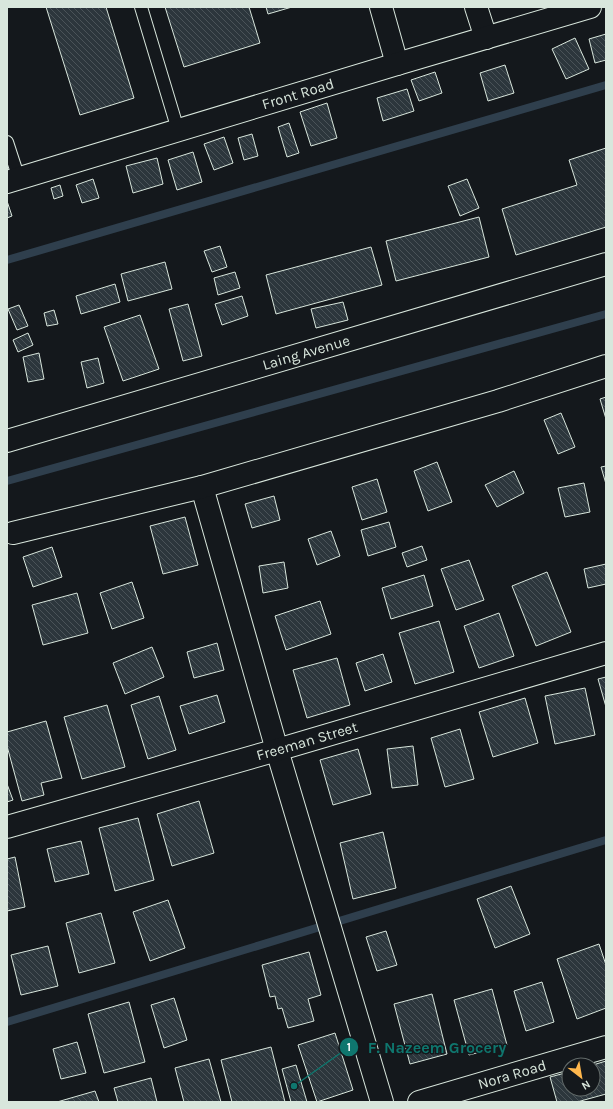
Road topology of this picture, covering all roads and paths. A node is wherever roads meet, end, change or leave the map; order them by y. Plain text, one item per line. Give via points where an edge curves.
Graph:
1 (141, 7) edge
2 (381, 7) edge
3 (476, 7) edge
4 (590, 7) edge
5 (486, 38) junction
6 (397, 64) junction
7 (178, 130) junction
8 (7, 142) edge
9 (13, 180) edge
10 (606, 264) edge
11 (606, 366) edge
12 (7, 441) edge
13 (202, 487) junction
14 (13, 533) dead end
15 (606, 653) edge
16 (277, 750) junction
17 (7, 826) edge
18 (606, 1047) edge
19 (382, 1102) edge
20 (419, 1102) edge

1 - 7 lane
2 - 6 street
3 - 5 street
4 - 5 street, Front Road
5 - 6 street, Front Road
6 - 7 street, Front Road
7 - 9 street, Front Road
8 - 9 lane
10 - 12 street, Laing Avenue
11 - 13 street via 498,401
13 - 14 street
13 - 16 street
15 - 16 street, Freeman Street
16 - 17 street, Freeman Street
16 - 19 street
18 - 20 street, Nora Road

